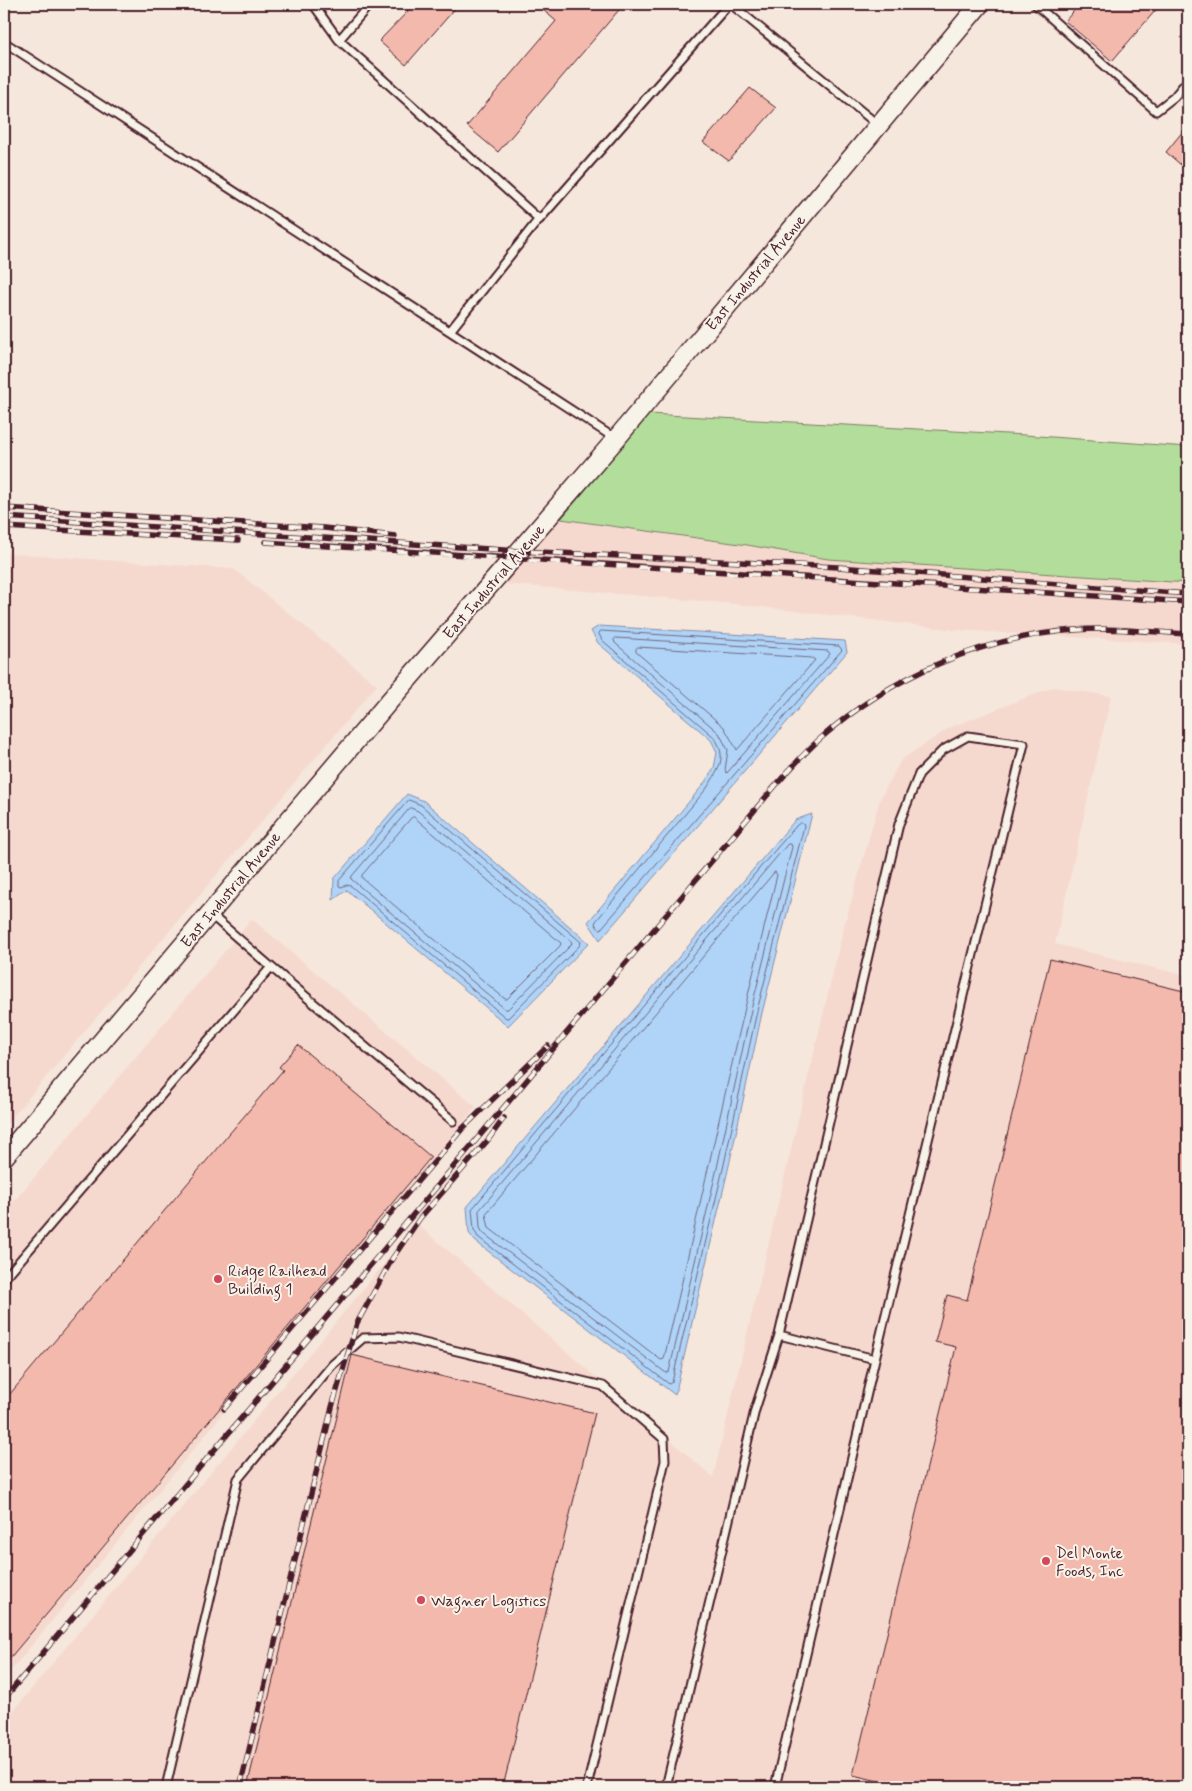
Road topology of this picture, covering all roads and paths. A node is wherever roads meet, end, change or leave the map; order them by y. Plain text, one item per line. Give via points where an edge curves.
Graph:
1 (314, 4) edge
2 (370, 4) edge
3 (730, 4) edge
4 (980, 4) edge
5 (1035, 4) edge
6 (339, 40) junction
7 (4, 42) edge
8 (1188, 80) edge
9 (878, 125) junction
10 (539, 220) junction
11 (450, 331) junction
12 (616, 439) junction
13 (209, 913) junction
14 (271, 967) junction
15 (453, 1121) dead end
16 (4, 1156) edge
17 (4, 1279) edge
18 (778, 1335) junction
19 (875, 1358) junction
20 (166, 1787) edge
21 (587, 1787) edge
22 (666, 1787) edge
23 (775, 1787) edge

1 - 6 lane
2 - 6 lane
3 - 9 lane
3 - 10 lane
4 - 9 street, East Industrial Avenue
5 - 8 lane via 1156,111
6 - 10 lane
7 - 11 lane
9 - 12 street, East Industrial Avenue
10 - 11 lane
11 - 12 lane
12 - 13 street, East Industrial Avenue
13 - 14 lane
13 - 16 street, East Industrial Avenue
14 - 15 lane
14 - 17 lane
18 - 19 lane
18 - 19 lane via 899,824 919,774 944,750 968,736 1024,744
18 - 22 lane via 755,1410
19 - 23 lane
20 - 21 lane via 238,1479 332,1365 363,1338 399,1337 603,1386 664,1439 665,1461

